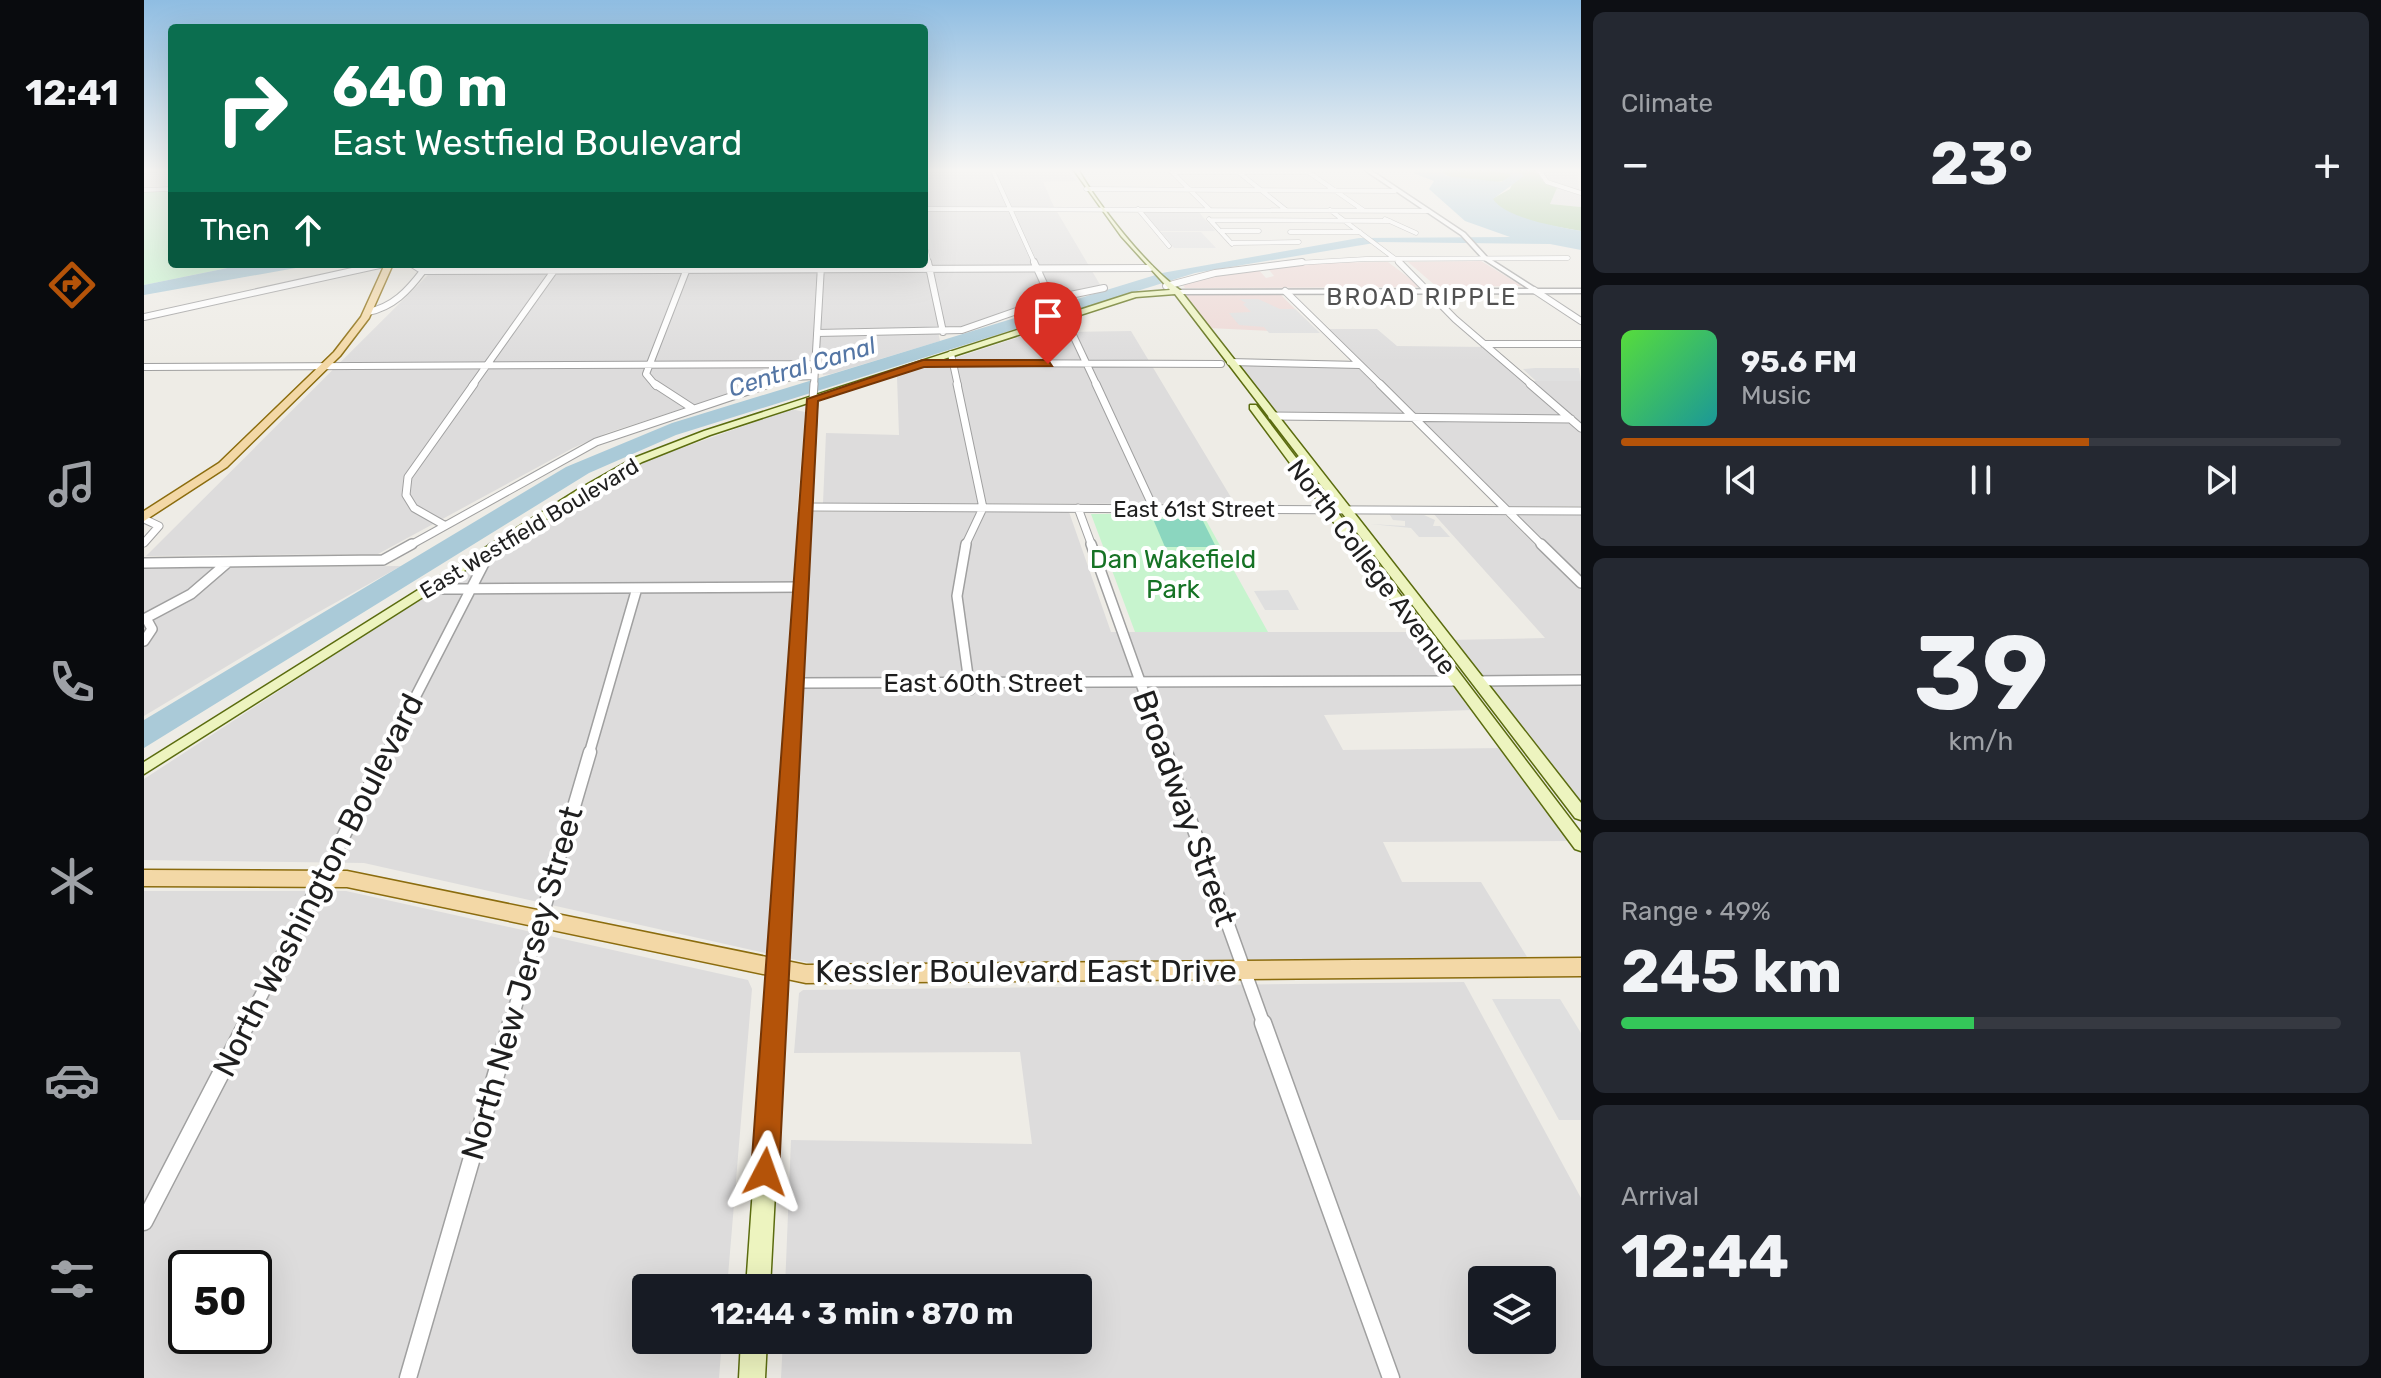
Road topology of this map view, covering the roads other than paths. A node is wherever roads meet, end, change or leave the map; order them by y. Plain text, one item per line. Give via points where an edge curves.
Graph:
1 (1022, 233) edge
2 (1124, 233) edge
3 (1158, 233) edge
4 (1222, 233) edge
5 (1291, 233) edge
6 (1362, 233) edge
7 (1460, 233) edge
8 (1169, 246) dead end
9 (1485, 258) junction
10 (1568, 258) dead end
11 (1395, 259) junction
12 (928, 264) edge
13 (373, 268) edge
14 (386, 268) edge
15 (418, 268) edge
16 (523, 268) edge
17 (555, 268) edge
18 (688, 268) edge
19 (821, 268) edge
20 (875, 268) edge
21 (1038, 268) junction
22 (929, 269) junction
23 (1152, 270) junction
24 (423, 271) junction
25 (1104, 288) dead end
26 (1168, 289) junction
27 (1430, 290) junction
28 (1534, 290) junction
29 (1581, 290) edge
30 (1285, 291) junction
31 (1051, 299) junction
32 (368, 312) junction
33 (144, 317) edge
34 (1065, 318) junction
35 (1581, 321) edge
36 (943, 332) junction
37 (817, 333) junction
38 (1484, 344) junction
39 (1581, 344) edge
40 (952, 359) junction
41 (815, 364) junction
42 (1087, 364) junction
43 (1231, 364) junction
44 (649, 365) junction
45 (1360, 365) junction
46 (486, 366) junction
47 (144, 367) edge
48 (324, 367) junction
49 (814, 377) junction
50 (813, 396) junction
51 (692, 408) junction
52 (1276, 418) junction
53 (1413, 419) junction
54 (1571, 419) junction
55 (1581, 428) edge
56 (807, 507) junction
57 (983, 508) junction
58 (1078, 508) junction
59 (1154, 509) junction
60 (1326, 509) junction
61 (1345, 509) junction
62 (1506, 510) junction
63 (1581, 511) edge
64 (144, 518) edge
65 (444, 525) junction
66 (144, 543) edge
67 (492, 548) junction
68 (144, 563) edge
69 (227, 563) junction
70 (1581, 583) edge
71 (802, 587) junction
72 (637, 588) junction
73 (428, 589) junction
74 (471, 589) junction
75 (145, 619) edge
76 (144, 641) edge
77 (1581, 680) edge
78 (1458, 681) junction
79 (1477, 681) junction
80 (797, 683) junction
81 (1141, 683) junction
82 (970, 687) junction
83 (144, 769) edge
84 (1581, 814) edge
85 (1581, 845) edge
86 (323, 876) junction
87 (144, 878) edge
88 (540, 919) junction
89 (1581, 967) edge
90 (779, 968) junction
91 (1244, 970) junction
92 (144, 1222) edge
93 (759, 1274) edge
94 (753, 1354) edge
95 (408, 1378) edge
96 (752, 1378) edge
97 (1391, 1378) edge

1 - 21 street
2 - 23 main road, North College Avenue
3 - 8 street
4 - 5 street via 1232,243 1299,242
6 - 11 street
7 - 9 street
9 - 10 street, East Westfield Boulevard
9 - 11 street, East Westfield Boulevard
9 - 28 street
11 - 26 street, East Westfield Boulevard via 1290,261 1218,272
11 - 27 street
12 - 22 street
13 - 33 street
14 - 32 main road
15 - 24 street
16 - 24 street
17 - 46 street
18 - 44 street
19 - 37 street
20 - 22 street
21 - 22 street
21 - 23 street
21 - 31 street
22 - 36 street
23 - 26 main road, North College Avenue
24 - 32 street via 389,307
25 - 31 street
26 - 30 street
26 - 34 main road, East Westfield Boulevard
26 - 43 main road, North College Avenue
27 - 28 street
27 - 30 street
27 - 38 street
28 - 29 street
28 - 35 street
30 - 45 street
31 - 36 street
32 - 48 main road
34 - 40 main road, East Westfield Boulevard
34 - 42 street
36 - 37 street
37 - 41 street
38 - 39 street
38 - 54 street
40 - 42 street
40 - 50 main road, East Westfield Boulevard
40 - 57 street
41 - 44 street
41 - 49 street
42 - 43 street
42 - 59 street
43 - 45 street
43 - 52 main road, North College Avenue
43 - 60 main road, North College Avenue
44 - 46 street
44 - 51 street via 650,382
45 - 53 street
46 - 48 street
46 - 65 street via 406,482 411,507
47 - 48 street
48 - 64 main road via 216,471
49 - 50 street
49 - 51 street via 794,377
50 - 56 main road
50 - 67 main road, East Westfield Boulevard via 638,460
51 - 65 street via 575,452
52 - 53 street
52 - 61 main road, North College Avenue
53 - 54 street
53 - 62 street
54 - 55 street
56 - 57 street, East 61st Street
56 - 71 main road
57 - 58 street, East 61st Street
57 - 82 street via 958,574
58 - 59 street, East 61st Street
58 - 81 street, Broadway Street
59 - 60 street, East 61st Street
60 - 61 street, East 61st Street
60 - 78 main road, North College Avenue
61 - 62 street, East 61st Street
61 - 79 main road, North College Avenue
62 - 63 street, East 61st Street
62 - 70 street
64 - 66 street via 159,526
65 - 69 street via 383,560
67 - 73 main road, East Westfield Boulevard
67 - 74 street, North Washington Boulevard
68 - 69 street
69 - 75 street via 191,594
71 - 72 street
71 - 80 main road
72 - 74 street
72 - 88 street, North New Jersey Street
73 - 74 street
73 - 83 main road, East Westfield Boulevard
74 - 86 street, North Washington Boulevard
75 - 76 street via 152,629
77 - 79 street
78 - 81 street, East 60th Street
78 - 85 main road, North College Avenue
79 - 84 main road, North College Avenue
80 - 82 street, East 60th Street
80 - 90 main road
81 - 82 street, East 60th Street
81 - 91 street, Broadway Street
86 - 87 main road, Kessler Boulevard East Drive
86 - 88 main road, Kessler Boulevard East Drive
86 - 92 street, North Washington Boulevard
88 - 90 main road, Kessler Boulevard East Drive
88 - 95 street, North New Jersey Street
89 - 91 main road, Kessler Boulevard East Drive
90 - 91 main road, Kessler Boulevard East Drive via 820,974
90 - 93 main road
91 - 97 street, Broadway Street
94 - 96 main road

